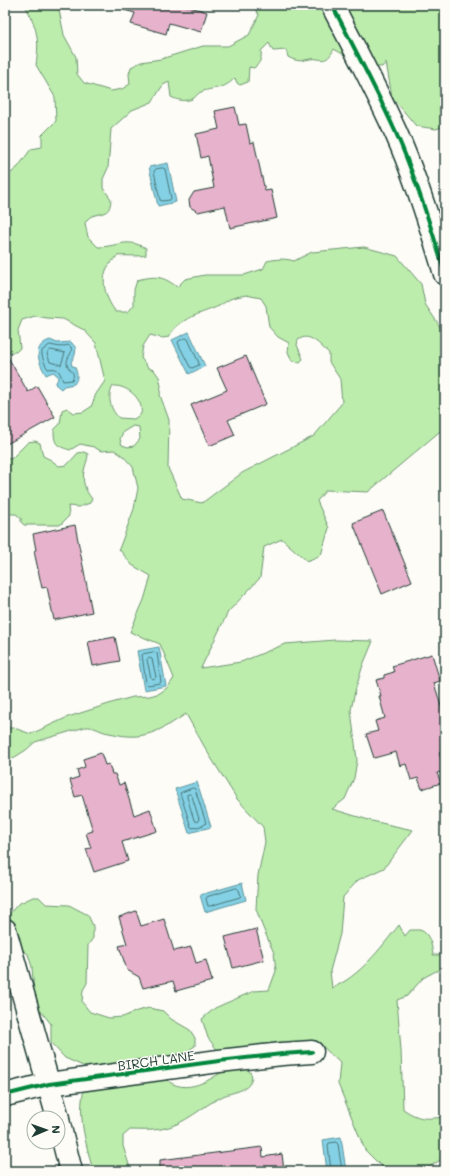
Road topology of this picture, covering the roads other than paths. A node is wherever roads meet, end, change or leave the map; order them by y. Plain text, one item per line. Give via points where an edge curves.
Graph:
1 (332, 5) edge
2 (445, 274) edge
3 (5, 930) edge
4 (312, 1052) dead end
5 (49, 1084) junction
6 (5, 1096) edge
7 (56, 1110) edge
8 (66, 1150) edge
9 (71, 1171) edge

1 - 2 street via 396,134
3 - 5 street
4 - 5 street, BIRCH LANE
5 - 6 street, BIRCH LANE
5 - 7 street
8 - 9 street

